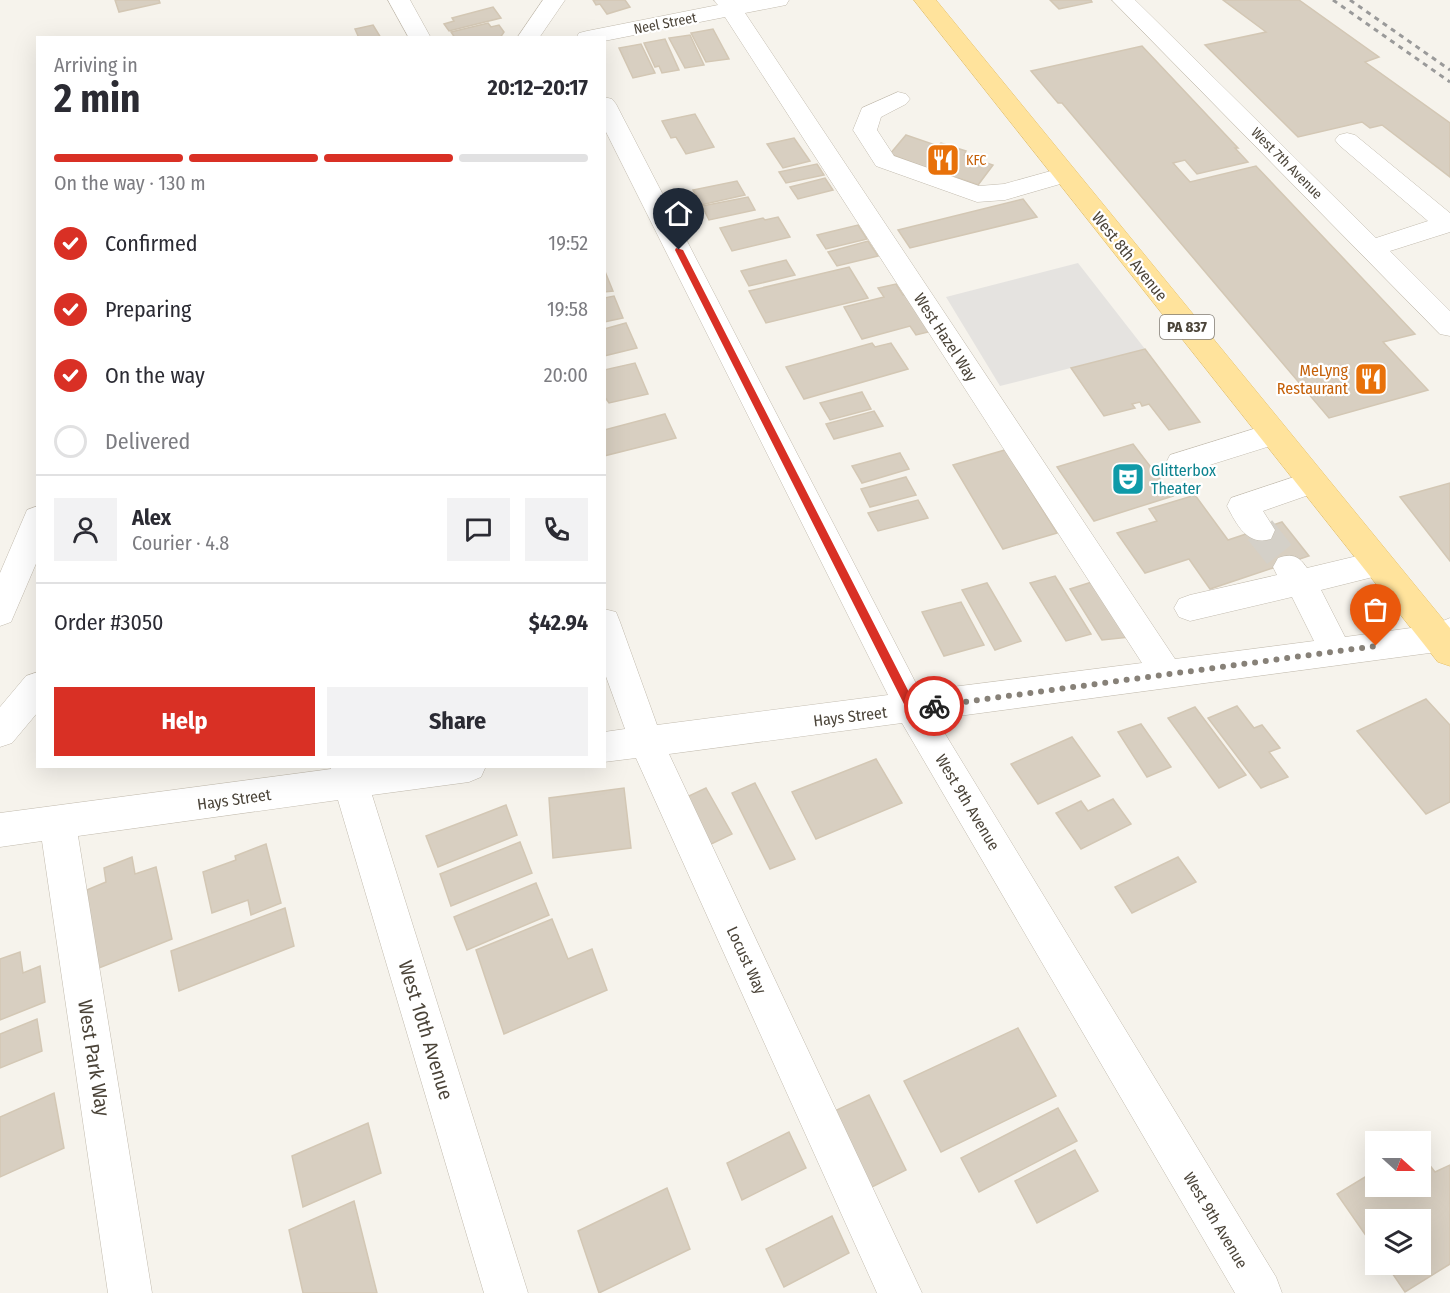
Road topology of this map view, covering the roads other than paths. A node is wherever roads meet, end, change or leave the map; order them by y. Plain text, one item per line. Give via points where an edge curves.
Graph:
1 (399, 0) edge
2 (778, 0) edge
3 (925, 0) edge
4 (1123, 0) edge
5 (728, 5) edge
6 (561, 17) edge
7 (419, 36) edge
8 (531, 36) edge
9 (596, 36) edge
10 (898, 99) dead end
11 (606, 108) edge
12 (1347, 140) dead end
13 (1065, 175) junction
14 (1372, 248) junction
15 (1450, 327) edge
16 (1273, 434) junction
17 (1181, 463) dead end
18 (1312, 482) junction
19 (36, 523) edge
20 (1260, 530) tunnel mouth
21 (1378, 564) junction
22 (1294, 573) junction
23 (1190, 608) dead end
24 (0, 613) edge
25 (606, 628) edge
26 (1446, 641) edge
27 (1336, 652) junction
28 (1167, 674) junction
29 (36, 688) edge
30 (912, 709) junction
31 (0, 732) edge
32 (646, 741) junction
33 (606, 747) edge
34 (442, 768) edge
35 (349, 775) edge
36 (58, 823) junction
37 (0, 830) edge
38 (130, 1293) edge
39 (506, 1293) edge
40 (900, 1293) edge
41 (1260, 1293) edge

1 - 7 street
2 - 5 street, Neel Street
3 - 13 main road, West 8th Avenue / PA 837
4 - 14 street, West 7th Avenue
5 - 9 street, Neel Street
5 - 28 street, West Hazel Way
6 - 8 street
10 - 13 street via 870,113 865,130 885,161 977,194 1005,192
11 - 30 street, West 9th Avenue
12 - 14 street via 1447,224
13 - 16 main road, West 8th Avenue / PA 837
14 - 15 street, West 7th Avenue
16 - 17 street
16 - 18 main road, West 8th Avenue / PA 837
18 - 20 street via 1242,506
18 - 21 main road, West 8th Avenue / PA 837
19 - 24 street
21 - 22 street
21 - 26 main road, West 8th Avenue / PA 837
22 - 23 street
22 - 27 street
25 - 32 street, Locust Way
26 - 27 street, Hays Street
27 - 28 street, Hays Street
28 - 30 street, Hays Street
29 - 31 street
30 - 32 street, Hays Street
30 - 41 street, West 9th Avenue
32 - 33 street, Hays Street
32 - 40 street, Locust Way
34 - 35 street, Hays Street
35 - 36 street, Hays Street
35 - 39 street, West 10th Avenue
36 - 37 street, Hays Street
36 - 38 street, West Park Way

